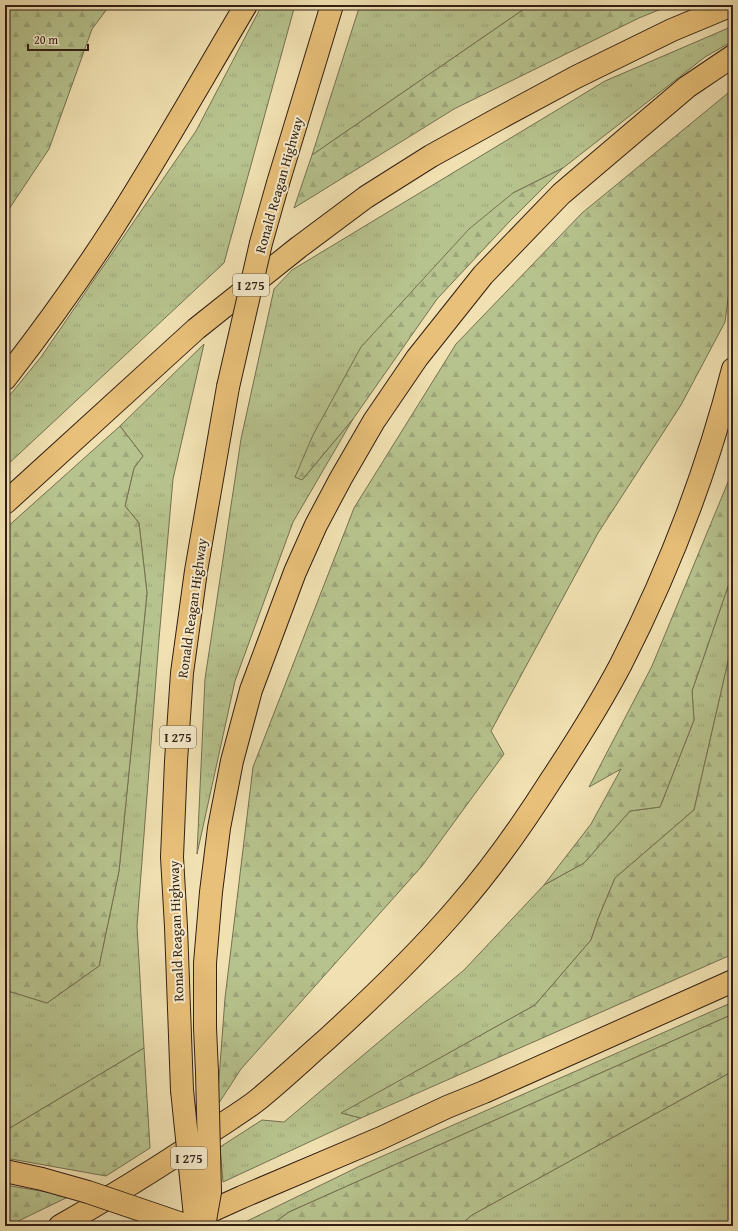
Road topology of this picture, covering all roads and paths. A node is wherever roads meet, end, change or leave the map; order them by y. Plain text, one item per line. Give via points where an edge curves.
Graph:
1 (246, 5) edge
2 (332, 5) edge
3 (732, 5) edge
4 (733, 56) edge
5 (733, 369) edge
6 (5, 379) edge
7 (5, 503) edge
8 (733, 981) edge
9 (5, 1171) edge
10 (60, 1226) edge
11 (179, 1226) edge
12 (188, 1226) edge
13 (196, 1226) edge
14 (204, 1226) edge

1 - 6 highway via 114,226 71,290
2 - 13 highway, Ronald Reagan Highway / I 275, bridge via 261,243 228,387 196,571 182,673 172,857 182,1090
3 - 7 highway via 672,30 570,81 431,156 366,197 298,247 196,329
4 - 14 highway, bridge via 687,87 561,194 483,276 417,358 374,421 316,525 294,572 251,690 232,761 211,892 205,963 210,1192
5 - 10 highway via 697,487 660,581 620,665 573,747 502,853 458,908 406,963 364,1005 255,1101 127,1187
8 - 11 highway
9 - 12 highway, bridge via 88,1192

